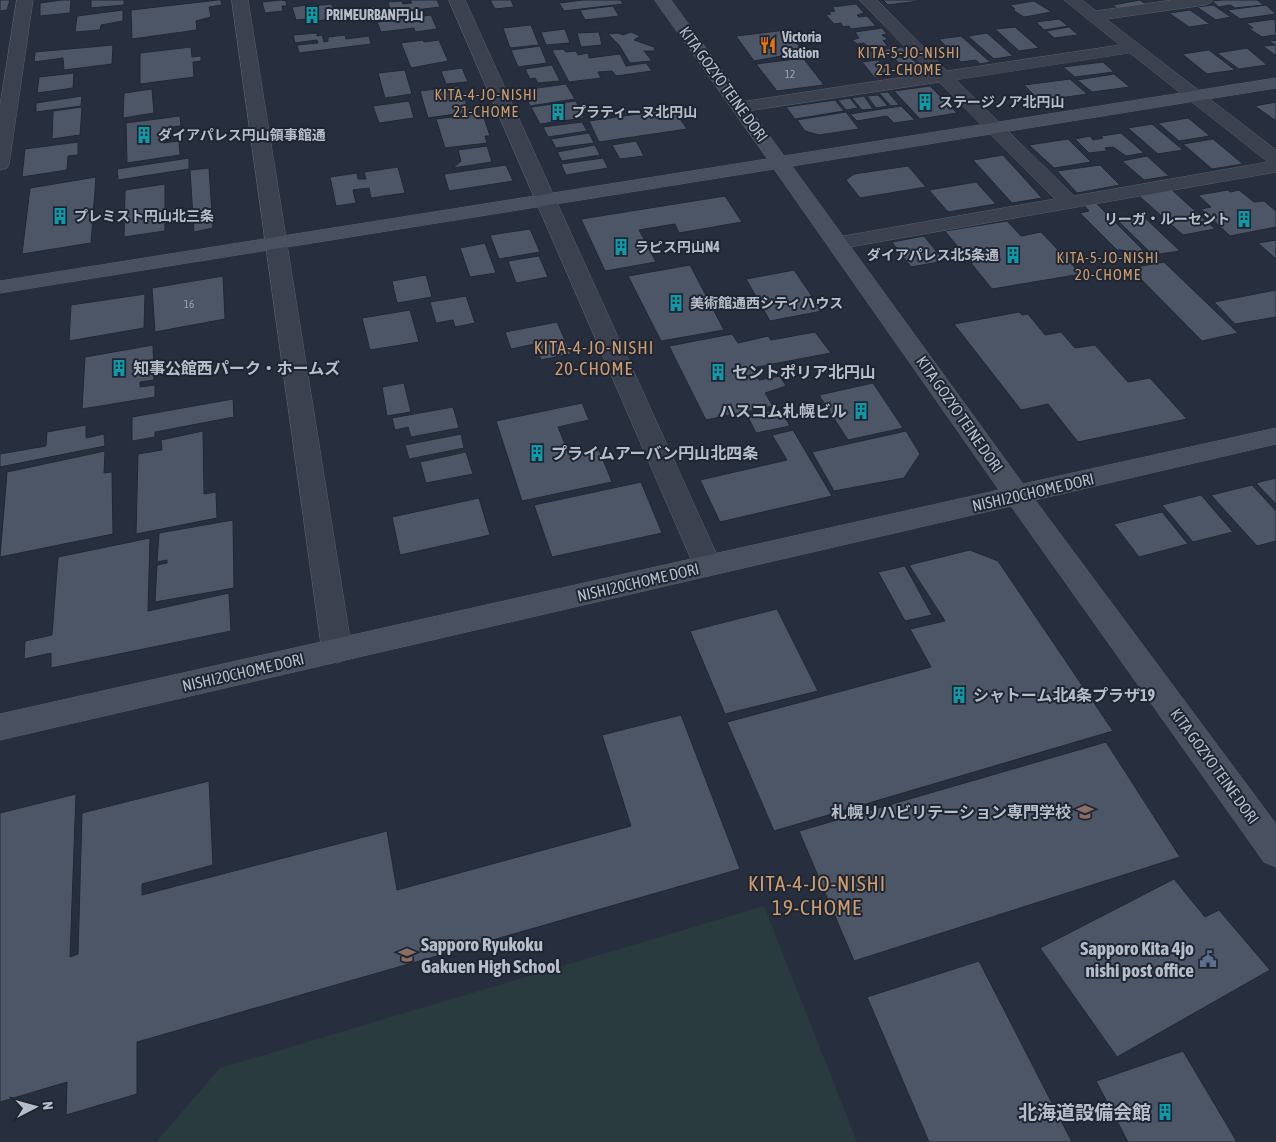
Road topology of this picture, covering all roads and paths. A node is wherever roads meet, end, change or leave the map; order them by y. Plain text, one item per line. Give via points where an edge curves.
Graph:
1 (26, 0) edge
2 (240, 0) edge
3 (457, 0) edge
4 (663, 0) edge
5 (868, 0) edge
6 (1072, 0) edge
7 (1205, 0) edge
8 (1093, 16) junction
9 (1134, 48) junction
10 (944, 76) junction
11 (1276, 83) edge
12 (1195, 96) junction
13 (741, 107) junction
14 (993, 128) junction
15 (1276, 159) edge
16 (780, 162) junction
17 (0, 164) edge
18 (1276, 166) edge
19 (547, 200) junction
20 (1069, 202) junction
21 (276, 243) junction
22 (838, 243) junction
23 (0, 287) edge
24 (1276, 436) edge
25 (1018, 495) junction
26 (708, 566) junction
27 (337, 651) junction
28 (0, 727) edge
29 (1276, 850) edge

1 - 17 street
2 - 21 street
3 - 19 street
4 - 13 street, KITA GOZYO TEINE DORI
5 - 10 street
6 - 8 street
7 - 8 street
8 - 9 street
9 - 10 street
9 - 12 street
10 - 13 street
10 - 14 street
11 - 12 street
12 - 14 street
12 - 15 street
13 - 16 street, KITA GOZYO TEINE DORI
14 - 16 street
14 - 20 street
16 - 19 street
16 - 22 street, KITA GOZYO TEINE DORI
18 - 20 street
19 - 21 street
19 - 26 street
20 - 22 street
21 - 23 street
21 - 27 street
22 - 25 street, KITA GOZYO TEINE DORI
24 - 25 street, NISHI20CHOME DORI
25 - 26 street, NISHI20CHOME DORI
25 - 29 street, KITA GOZYO TEINE DORI
26 - 27 street, NISHI20CHOME DORI
27 - 28 street, NISHI20CHOME DORI

